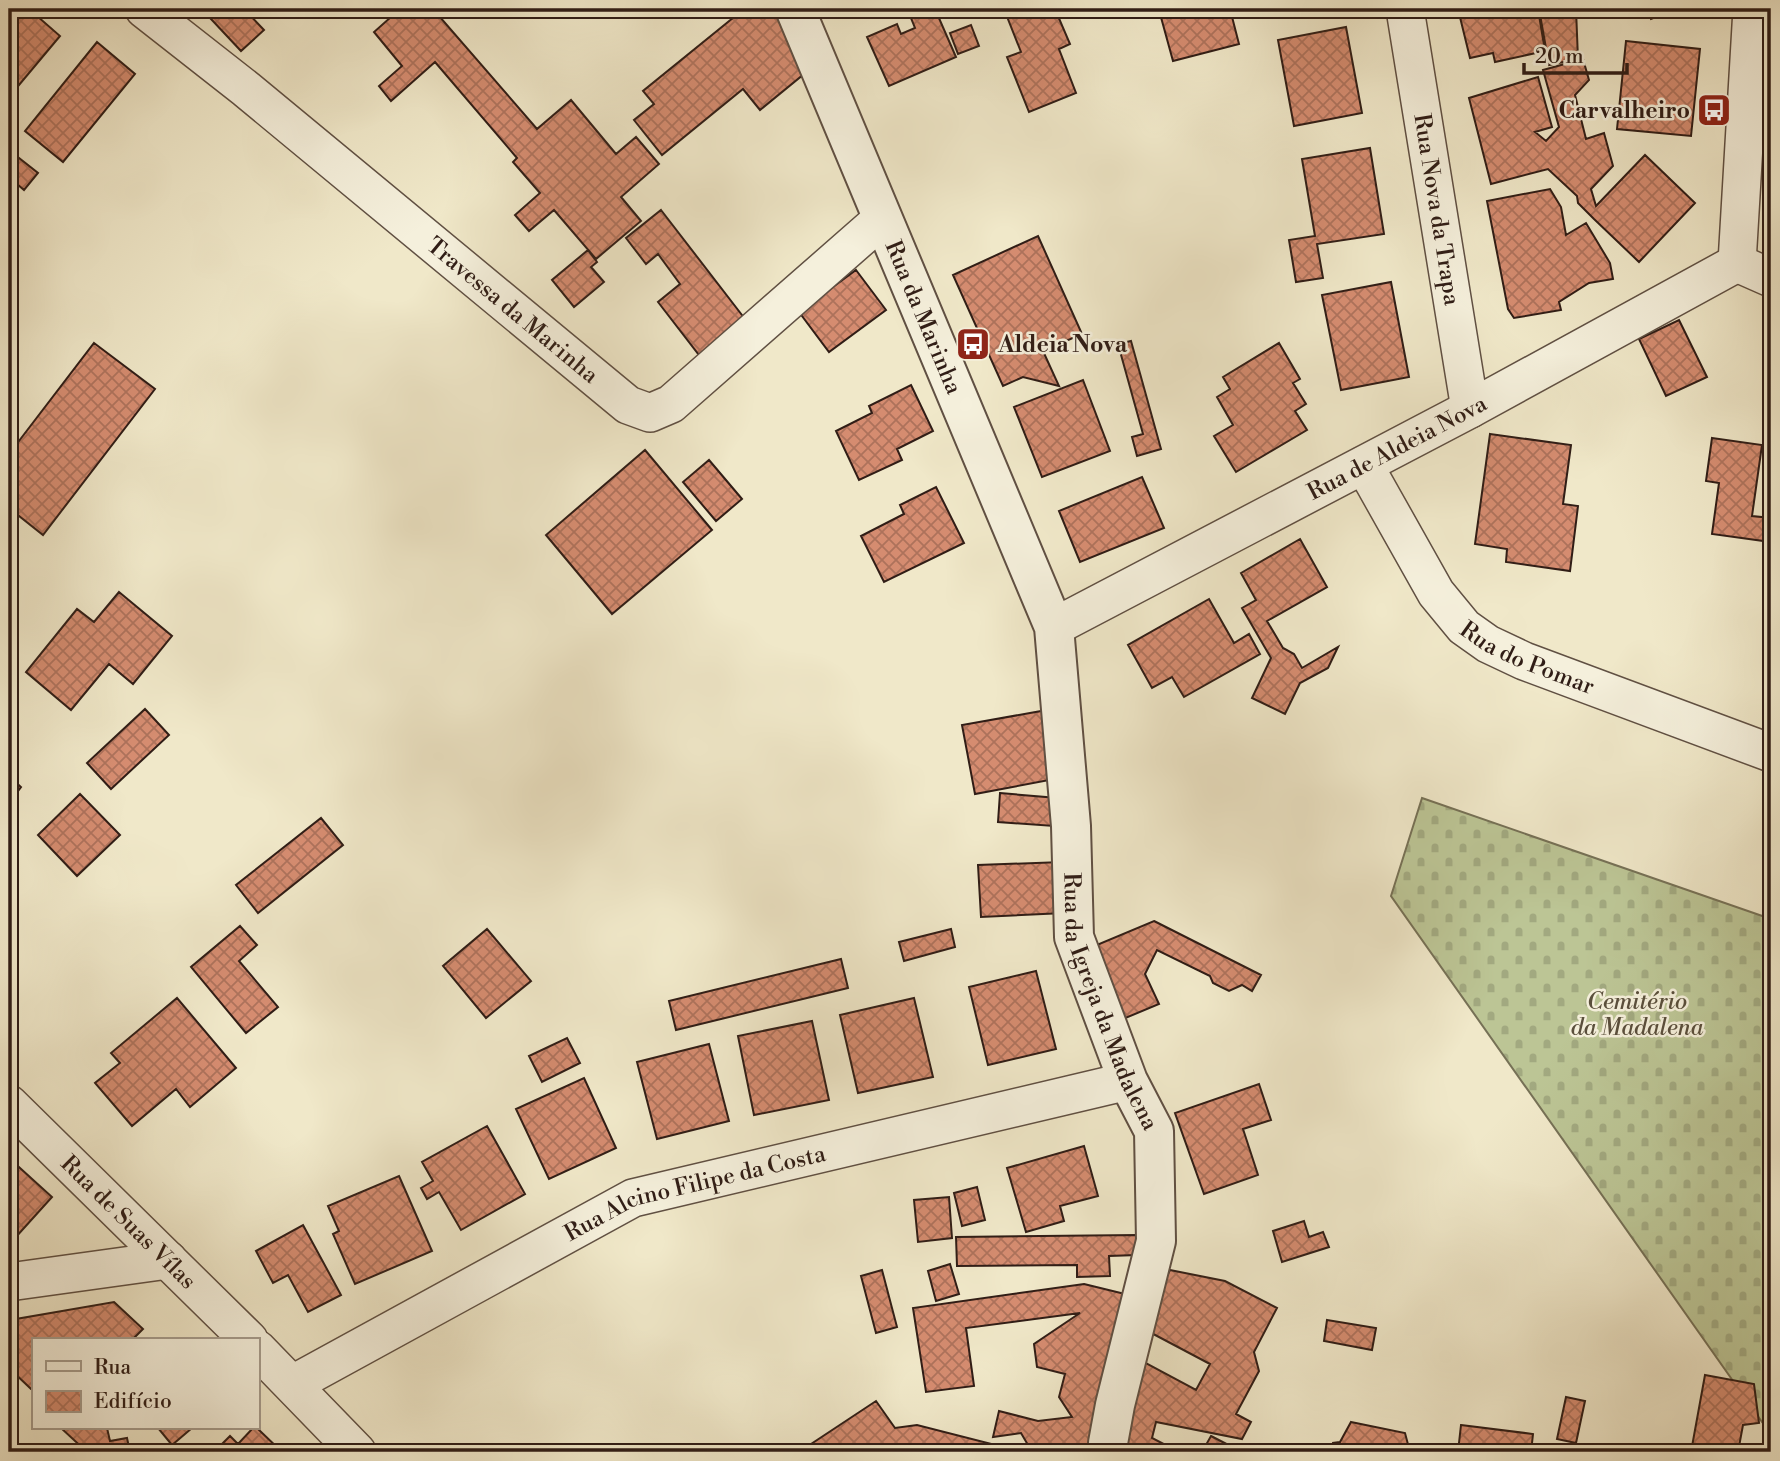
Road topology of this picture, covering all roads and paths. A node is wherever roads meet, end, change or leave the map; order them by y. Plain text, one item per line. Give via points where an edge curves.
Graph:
1 (144, 9) edge
2 (795, 9) edge
3 (1405, 9) edge
4 (1752, 9) edge
5 (882, 219) junction
6 (1737, 263) junction
7 (1771, 278) edge
8 (1471, 409) junction
9 (1364, 465) junction
10 (1055, 627) junction
11 (1771, 753) edge
12 (1128, 1081) junction
13 (9, 1104) edge
14 (168, 1260) junction
15 (9, 1282) edge
16 (247, 1338) edge
17 (259, 1351) edge
18 (293, 1384) junction
19 (357, 1452) edge
20 (1108, 1452) edge

1 - 5 street, Travessa da Marinha via 628,405 650,413 671,404
2 - 5 street, Rua da Marinha
3 - 8 street, Rua Nova da Trapa
4 - 6 street
5 - 10 street, Rua da Marinha
6 - 7 street
6 - 8 street, Rua de Aldeia Nova
8 - 9 street, Rua de Aldeia Nova
9 - 10 street, Rua de Aldeia Nova
9 - 11 street, Rua do Pomar via 1436,593 1464,627 1524,662
10 - 12 street, Rua da Igreja da Madalena via 1071,826 1074,937
12 - 18 street, Rua Alcino Filipe da Costa via 633,1198
12 - 20 street, Rua da Igreja da Madalena via 1154,1131 1156,1241 1115,1405
13 - 14 street, Rua de Suas Vílas
14 - 15 street
14 - 16 street, Rua de Suas Vílas
17 - 18 street
18 - 19 street

